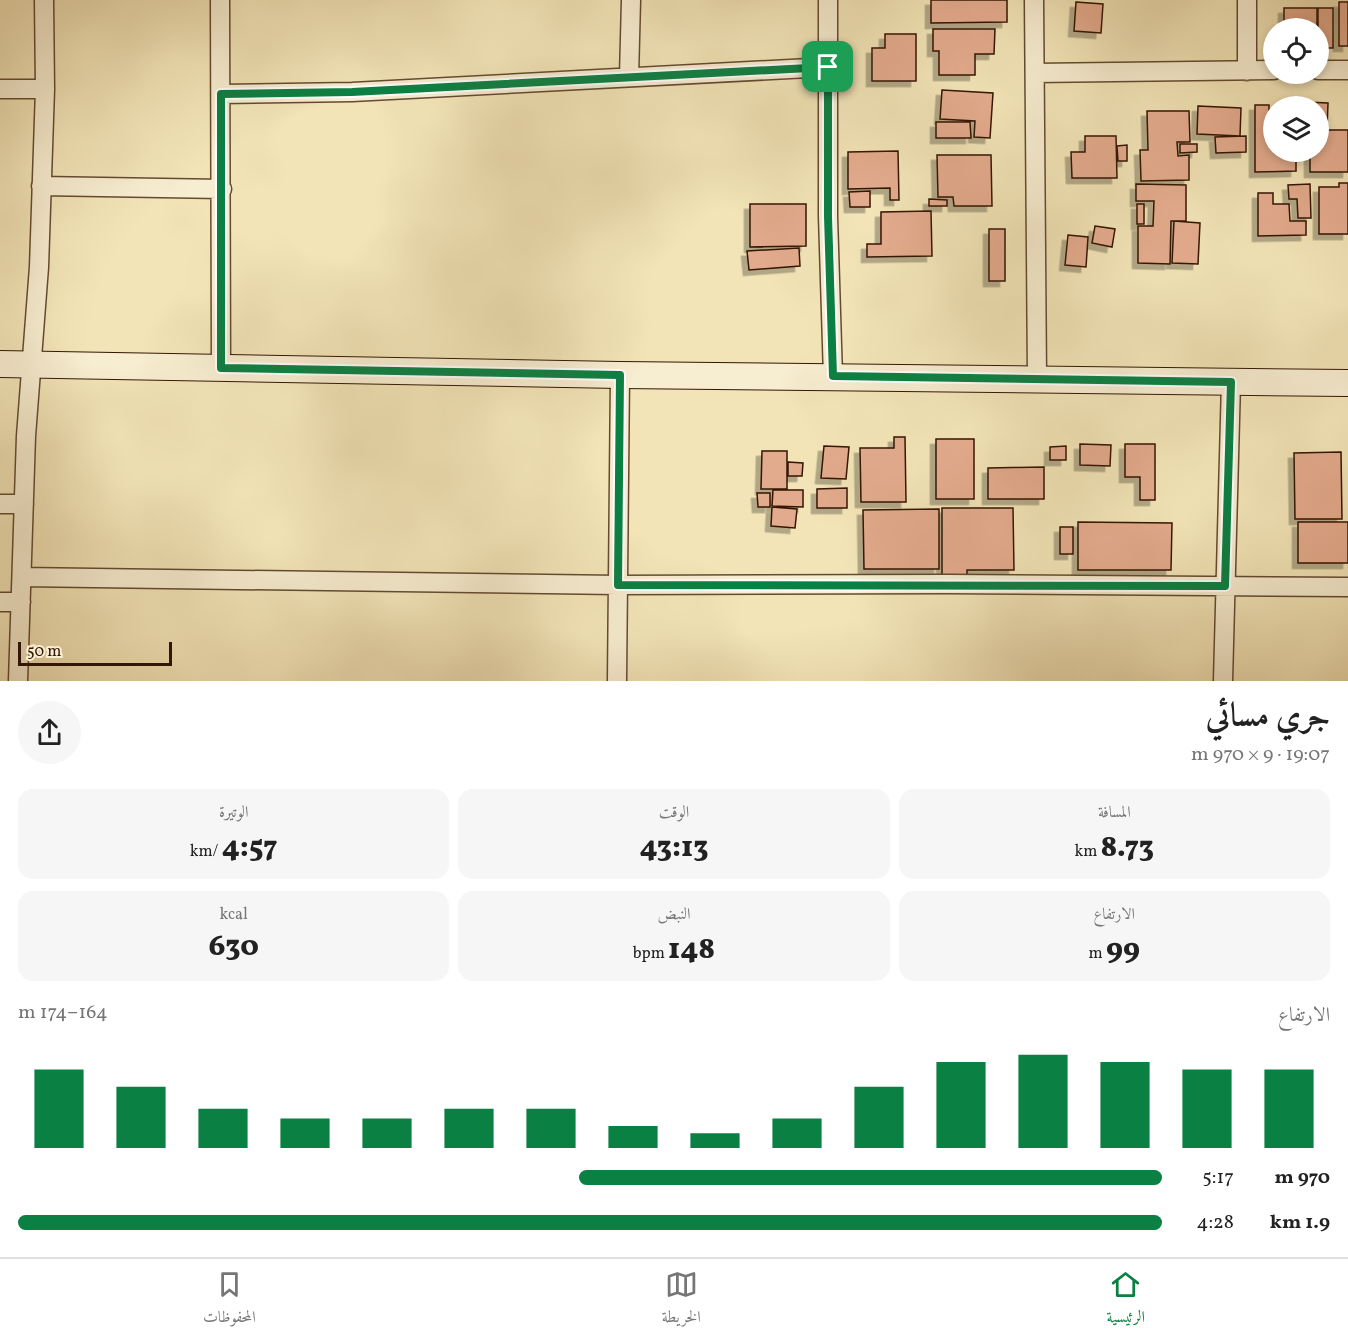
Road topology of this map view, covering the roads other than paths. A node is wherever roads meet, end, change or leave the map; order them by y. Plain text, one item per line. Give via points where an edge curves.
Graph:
1 (44, 0) edge
2 (220, 0) edge
3 (631, 0) edge
4 (828, 0) edge
5 (1034, 0) edge
6 (1247, 0) edge
7 (828, 67) junction
8 (1247, 70) junction
9 (1263, 70) edge
10 (1329, 70) edge
11 (1348, 70) edge
12 (1035, 73) junction
13 (629, 77) junction
14 (0, 89) edge
15 (45, 89) junction
16 (221, 94) junction
17 (41, 186) junction
18 (222, 189) junction
19 (0, 364) edge
20 (30, 364) junction
21 (221, 368) junction
22 (620, 375) junction
23 (833, 376) junction
24 (1037, 379) junction
25 (1231, 382) junction
26 (1348, 383) edge
27 (0, 504) edge
28 (24, 504) junction
29 (22, 577) junction
30 (618, 585) junction
31 (1225, 586) junction
32 (1348, 588) edge
33 (0, 602) edge
34 (21, 602) junction
35 (12, 680) edge
36 (616, 681) edge
37 (1223, 681) edge

1 - 15 street
2 - 16 street
3 - 13 street
4 - 7 street
5 - 12 street
6 - 8 street
7 - 13 street
7 - 23 street
8 - 9 street
8 - 12 street
10 - 11 street
12 - 24 street
13 - 16 street via 352,92
14 - 15 street
15 - 17 street
16 - 18 street
17 - 18 street
17 - 20 street
18 - 21 street
19 - 20 street
20 - 21 street
20 - 28 street
21 - 22 street
22 - 23 street
22 - 30 street
23 - 24 street
24 - 25 street
25 - 26 street
25 - 31 street
27 - 28 street
28 - 29 street
29 - 30 street
29 - 34 street
30 - 31 street
30 - 36 street
31 - 32 street
31 - 37 street
33 - 34 street
34 - 35 street

